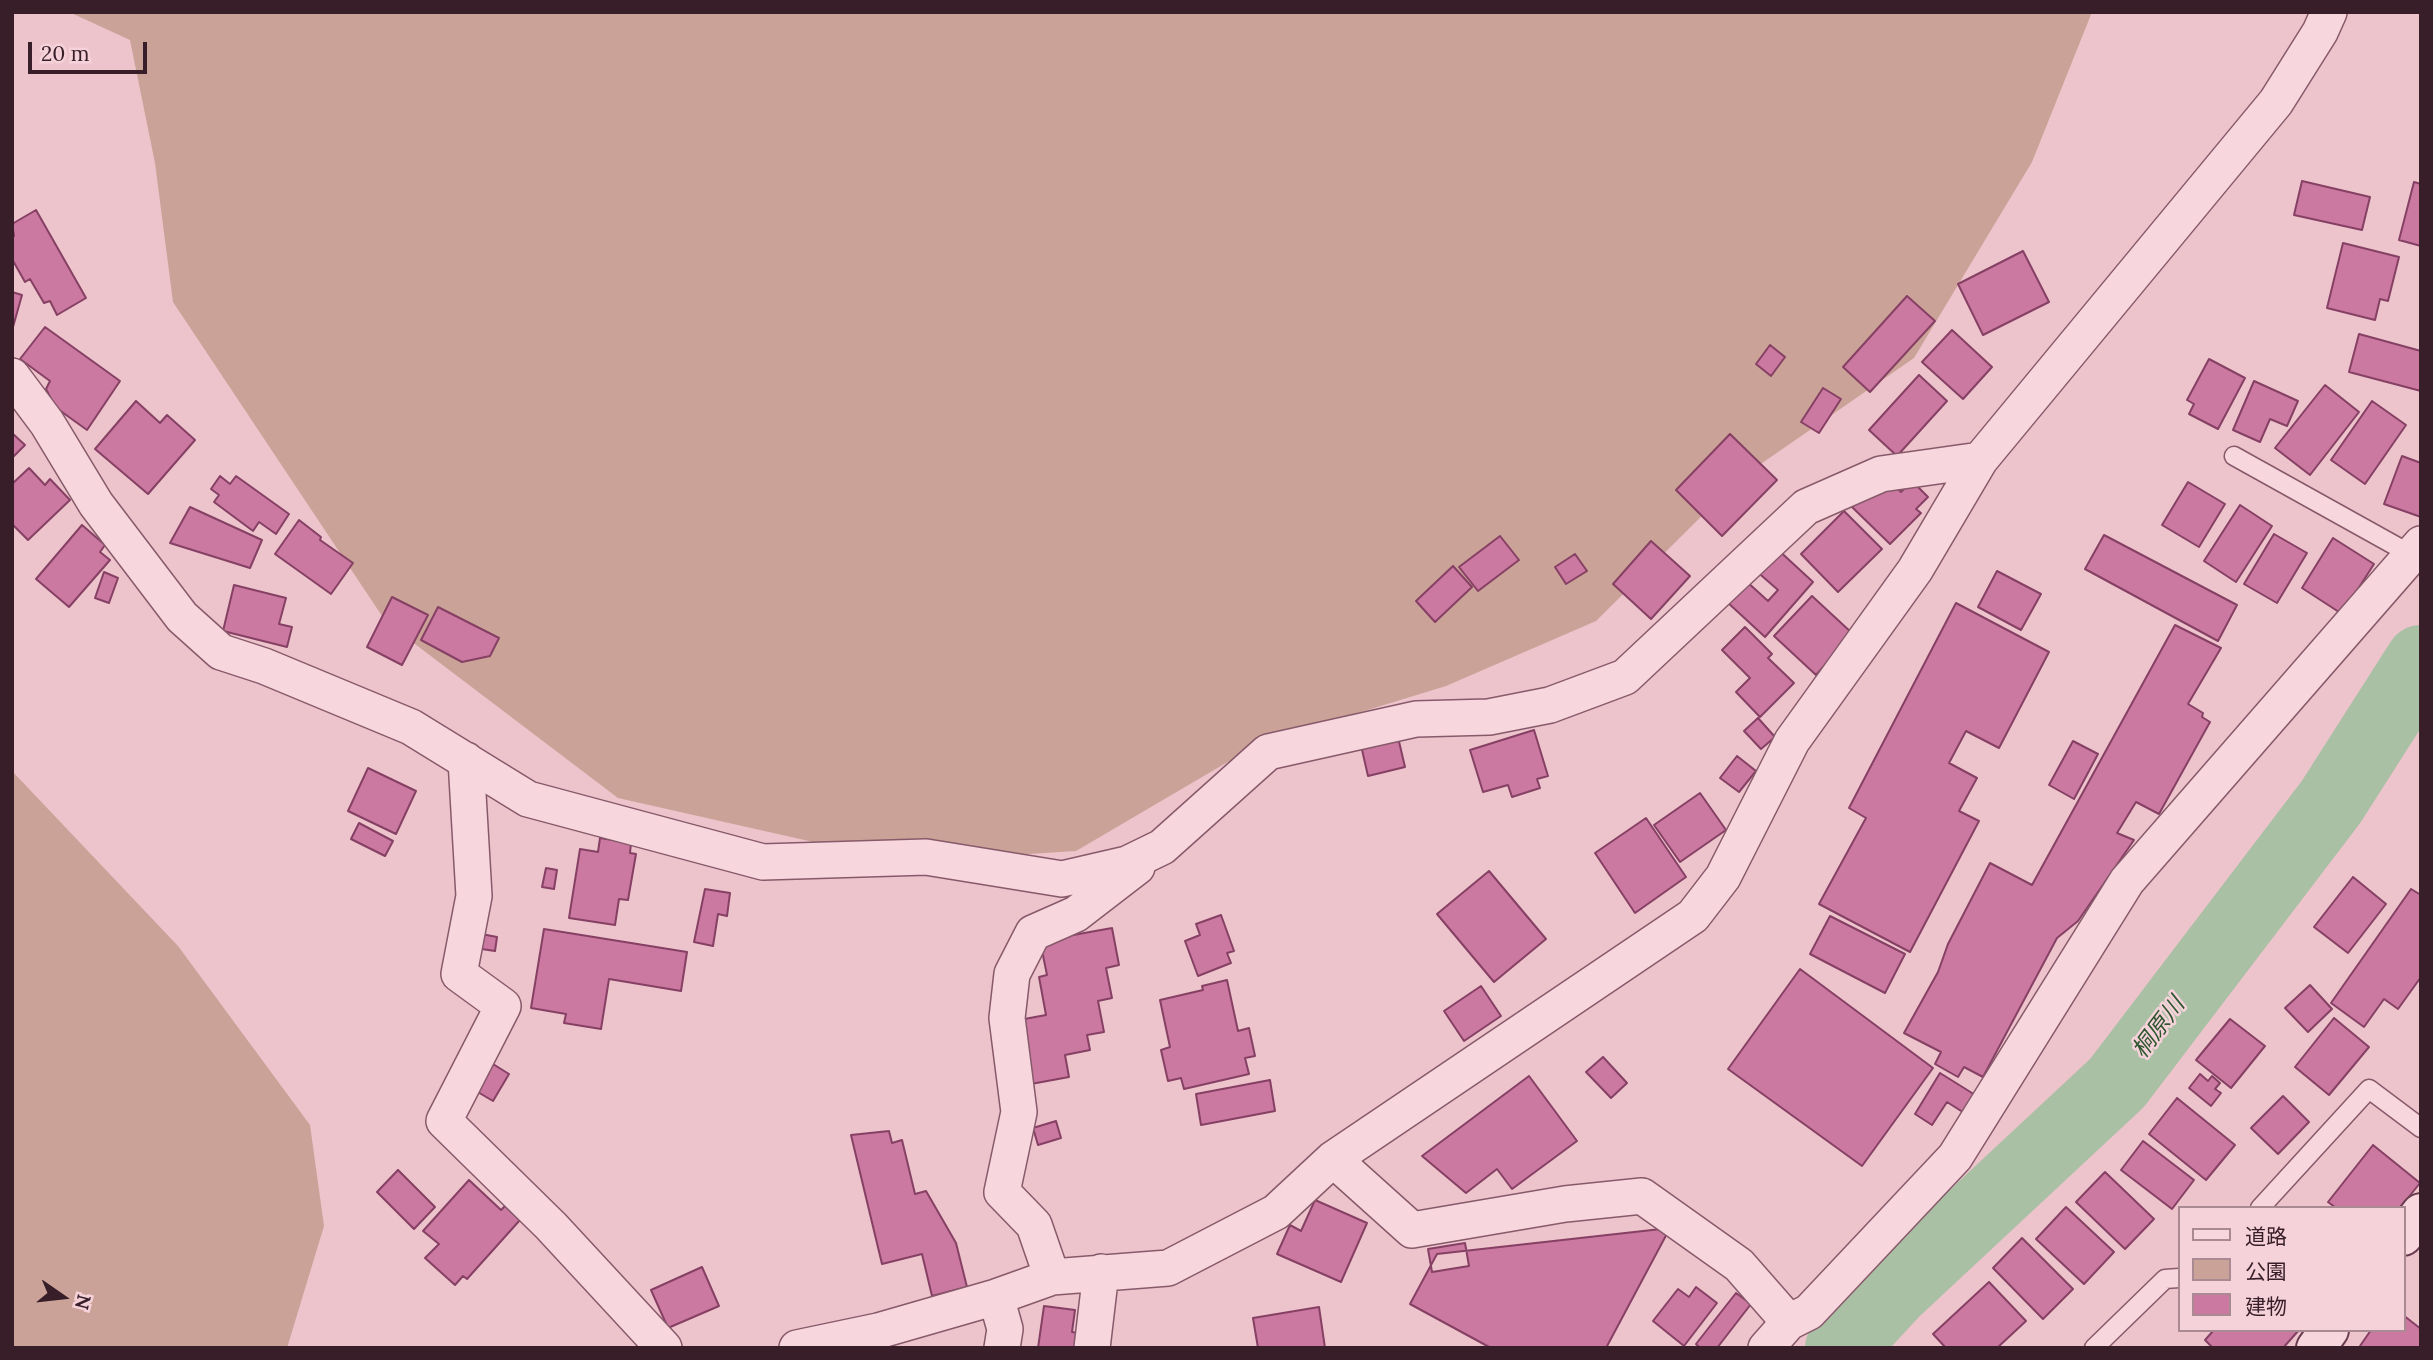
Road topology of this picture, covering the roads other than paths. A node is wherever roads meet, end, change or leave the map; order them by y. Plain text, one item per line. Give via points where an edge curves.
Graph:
1 (2329, 12) edge
2 (12, 376) edge
3 (2235, 456) dead end
4 (1980, 460) junction
5 (2416, 549) edge
6 (466, 760) junction
7 (1162, 848) junction
8 (2421, 1128) edge
9 (1333, 1159) junction
10 (2262, 1206) edge
11 (2421, 1213) edge
12 (2405, 1233) edge
13 (1101, 1272) junction
14 (1052, 1277) junction
15 (2178, 1278) edge
16 (996, 1297) junction
17 (1788, 1322) junction
18 (2328, 1332) edge
19 (872, 1339) edge
20 (664, 1348) edge
21 (797, 1348) edge
22 (1002, 1348) edge
23 (1092, 1348) edge
24 (1766, 1348) edge
25 (2094, 1348) edge
26 (2316, 1348) edge

1 - 4 street via 2276,102
2 - 6 street via 47,423 96,505 182,617 221,652 411,727
3 - 5 lane
4 - 7 street via 1881,474 1807,507 1625,677 1550,705 1489,717 1416,719 1268,752
4 - 9 street via 1915,570 1792,741 1723,877 1693,916
5 - 17 street via 2127,881 1955,1157 1810,1312
6 - 7 street via 528,799 763,862 926,857 1062,879 1127,864
6 - 20 street via 474,896 459,974 503,1006 444,1121 551,1226
7 - 14 street via 1076,915 1033,933 1012,974 1007,1018 1019,1112 1002,1192 1034,1225
8 - 10 lane via 2369,1089
9 - 13 street via 1276,1212 1168,1268
9 - 17 street via 1412,1230 1642,1196 1739,1265
11 - 12 street
13 - 14 street
13 - 23 street
14 - 16 street
15 - 25 lane via 2165,1279
16 - 19 street
16 - 22 street via 1005,1329
17 - 24 street
18 - 26 street
19 - 21 street

